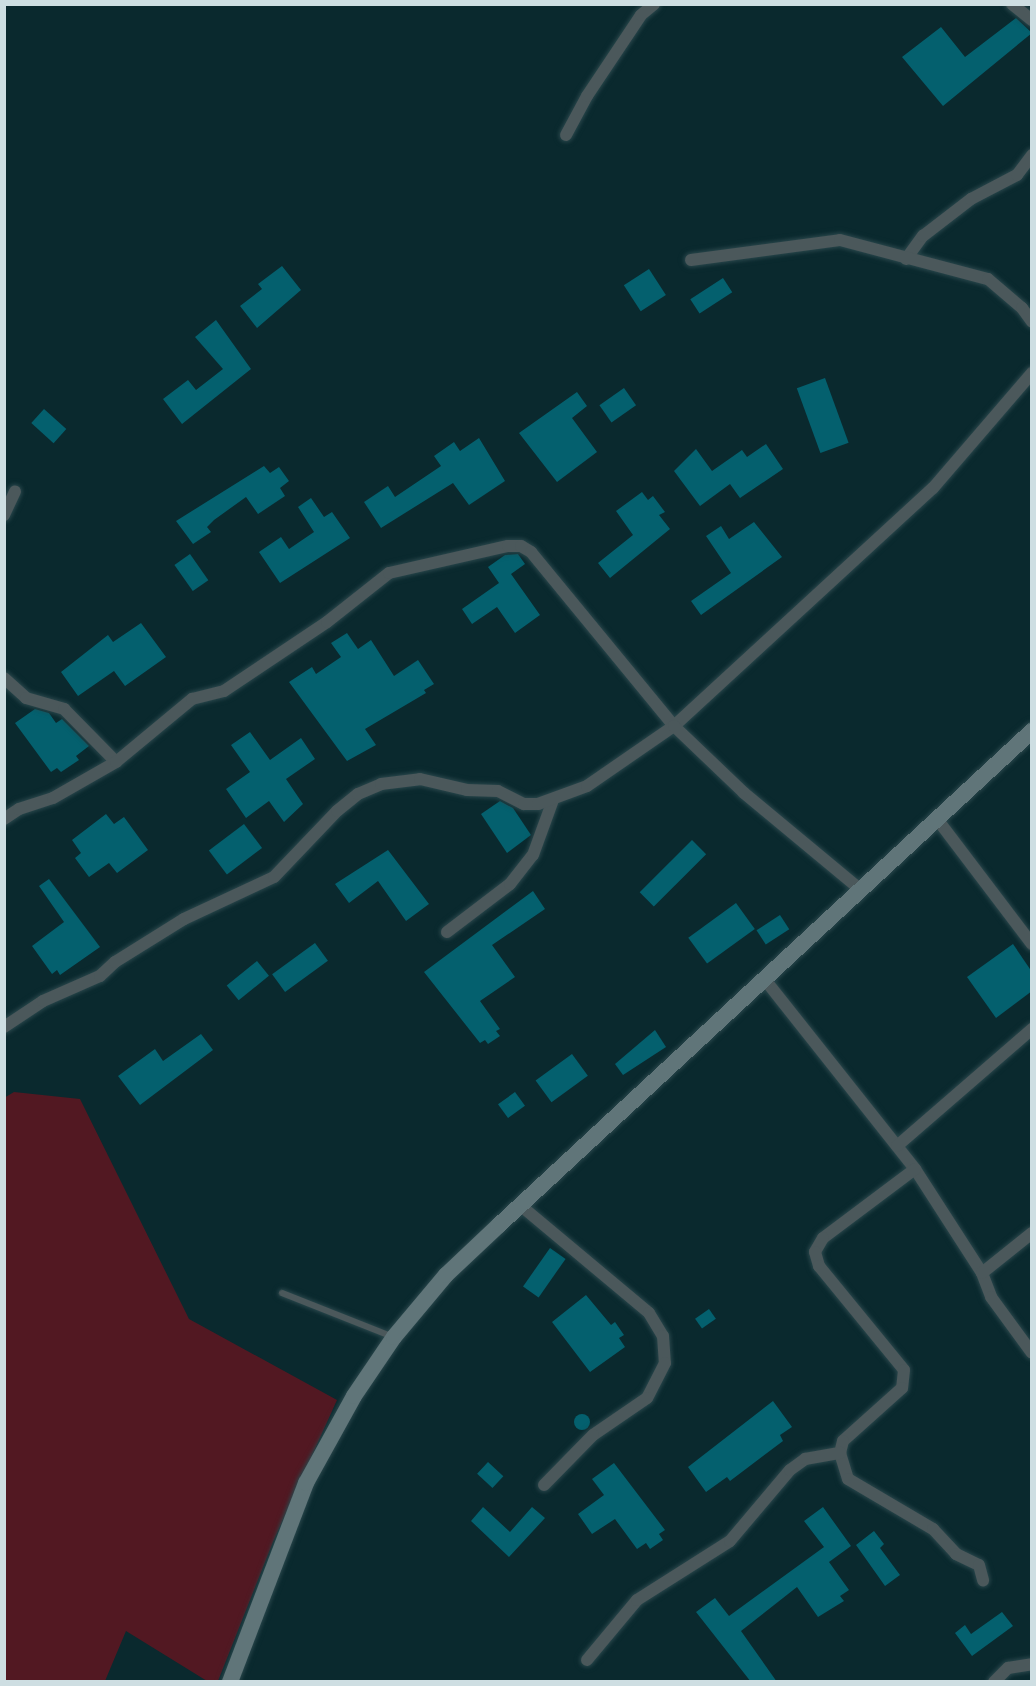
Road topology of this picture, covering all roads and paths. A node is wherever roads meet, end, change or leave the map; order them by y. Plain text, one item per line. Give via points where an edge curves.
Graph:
1 (654, 4) edge
2 (1012, 4) edge
3 (1032, 20) edge
4 (566, 135) dead end
5 (1032, 155) edge
6 (906, 259) junction
7 (691, 260) dead end
8 (1032, 322) edge
9 (1032, 374) edge
10 (15, 491) dead end
11 (4, 515) edge
12 (4, 678) edge
13 (674, 726) junction
14 (1032, 731) edge
15 (116, 762) junction
16 (553, 800) junction
17 (4, 819) edge
18 (937, 819) junction
19 (861, 890) junction
20 (447, 932) dead end
21 (1032, 944) edge
22 (766, 981) junction
23 (4, 1028) edge
24 (1032, 1029) edge
25 (897, 1146) junction
26 (915, 1169) junction
27 (520, 1205) junction
28 (1032, 1233) edge
29 (982, 1273) junction
30 (282, 1293) dead end
31 (394, 1337) junction
32 (1032, 1353) edge
33 (840, 1453) junction
34 (544, 1485) dead end
35 (983, 1580) dead end
36 (587, 1660) dead end
37 (1032, 1664) edge
38 (230, 1682) edge
39 (994, 1682) edge

1 - 4 street via 641,15
2 - 3 street
5 - 6 street via 1017,175 971,199 923,236
6 - 7 street via 840,240
6 - 8 street via 988,279 1022,308
9 - 13 street via 933,488
10 - 11 street
12 - 15 street via 26,698 64,709
13 - 15 street via 531,552 521,546 508,546 389,573 327,622 224,691 192,699
13 - 16 street via 587,786
13 - 19 street via 744,793
14 - 18 main road
15 - 17 street via 53,798 19,809
16 - 20 street via 533,855 510,884
16 - 23 street via 524,804 498,791 467,790 420,779 381,784 358,794 330,817 274,877 184,919 115,962 100,976 44,1001
18 - 19 main road
18 - 21 street
19 - 22 main road
22 - 25 street
22 - 27 main road
24 - 25 street
25 - 26 street
26 - 29 street
26 - 33 street via 823,1238 815,1252 819,1266 904,1370 902,1388 843,1441
27 - 31 main road via 446,1275
27 - 34 street via 649,1313 663,1336 665,1364 647,1398 593,1435
28 - 29 street
29 - 32 street via 991,1297
30 - 31 lane
31 - 38 main road via 354,1396 306,1484
33 - 35 street via 848,1479 933,1529 956,1554 980,1565
33 - 36 street via 805,1459 790,1470 730,1541 637,1600
37 - 39 street via 1008,1668

